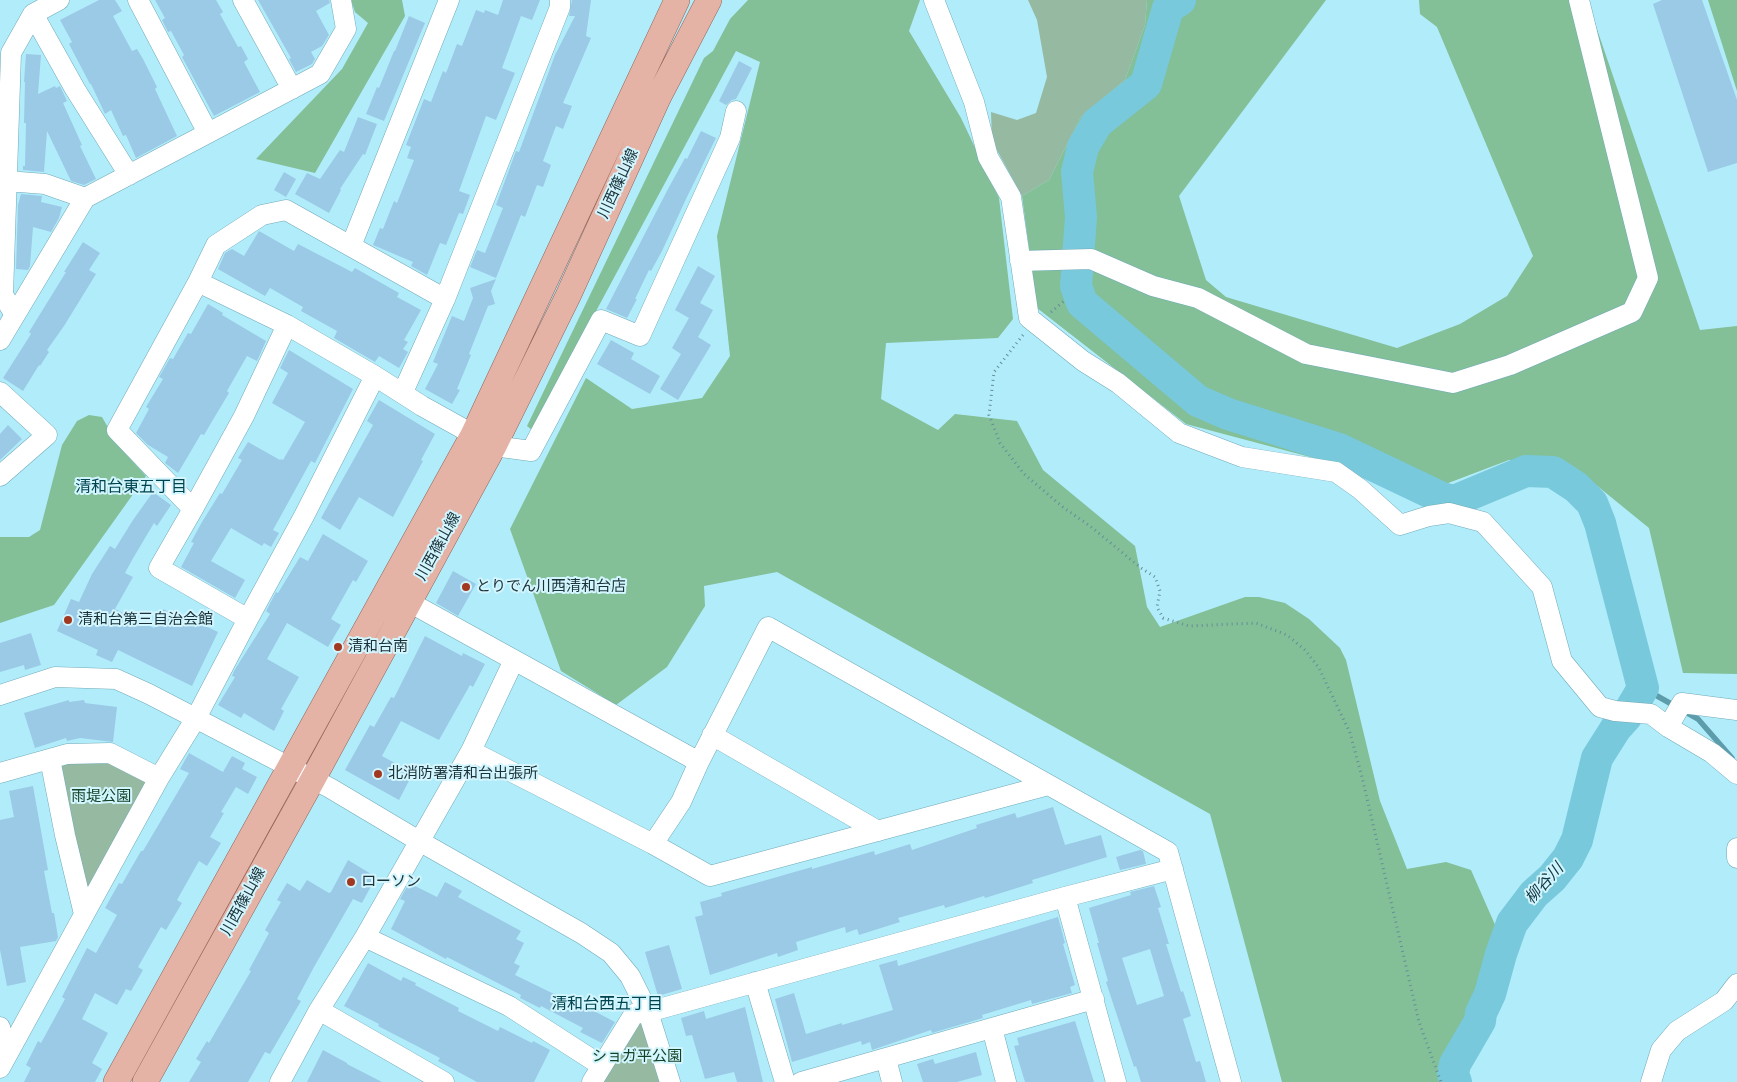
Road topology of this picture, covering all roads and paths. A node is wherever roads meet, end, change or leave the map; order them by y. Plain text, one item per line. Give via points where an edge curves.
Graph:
1 (58, 0) edge
2 (138, 0) edge
3 (243, 0) edge
4 (341, 0) edge
5 (449, 0) edge
6 (560, 0) edge
7 (677, 0) edge
8 (934, 0) edge
9 (1579, 0) edge
10 (708, 2) edge
11 (33, 14) junction
12 (292, 89) junction
13 (736, 111) dead end
14 (208, 133) junction
15 (129, 175) junction
16 (7, 181) junction
17 (86, 198) junction
18 (351, 246) junction
19 (1025, 260) junction
20 (198, 282) junction
21 (445, 299) junction
22 (1064, 301) dead end
23 (1049, 313) dead end
24 (15, 315) junction
25 (287, 325) junction
26 (1028, 332) dead end
27 (0, 340) edge
28 (375, 376) junction
29 (0, 392) edge
30 (403, 392) junction
31 (484, 441) junction
32 (0, 476) edge
33 (193, 508) junction
34 (409, 602) junction
35 (248, 619) junction
36 (514, 660) junction
37 (0, 695) edge
38 (1737, 710) edge
39 (1674, 717) junction
40 (196, 718) junction
41 (712, 735) junction
42 (471, 751) junction
43 (50, 759) junction
44 (699, 762) junction
45 (290, 767) junction
46 (0, 773) edge
47 (1737, 774) edge
48 (159, 778) junction
49 (313, 779) junction
50 (1048, 785) junction
51 (878, 831) junction
52 (419, 841) junction
53 (653, 844) junction
54 (1737, 848) edge
55 (1737, 858) edge
56 (1173, 869) junction
57 (1065, 897) junction
58 (84, 914) junction
59 (365, 937) junction
60 (755, 982) junction
61 (1737, 984) edge
62 (1094, 999) junction
63 (319, 1010) junction
64 (648, 1012) junction
65 (0, 1026) edge
66 (992, 1028) junction
67 (886, 1059) junction
68 (3, 1062) edge
69 (597, 1074) edge
70 (116, 1082) edge
71 (145, 1082) edge
72 (280, 1082) edge
73 (444, 1082) edge
74 (670, 1082) edge
75 (785, 1082) edge
76 (801, 1082) edge
77 (892, 1082) edge
78 (1006, 1082) edge
79 (1116, 1082) edge
80 (1231, 1082) edge
81 (1441, 1082) edge
82 (1650, 1082) edge

1 - 11 street
2 - 14 street
3 - 12 street
4 - 12 street via 346,29 320,74
5 - 18 street
6 - 21 street via 560,7
7 - 31 main road, 川西篠山線
8 - 19 street via 974,102 988,157 1011,197
9 - 19 street via 1648,278 1632,312 1510,365 1453,383 1306,354 1198,298 1153,286 1091,259
10 - 31 main road, 川西篠山線 via 658,98 568,296
11 - 15 street
11 - 16 street via 11,53
12 - 14 street
13 - 31 street via 730,138 640,336 601,320 531,451
14 - 15 street
15 - 17 street
16 - 17 street via 45,184
16 - 24 street via 3,295
17 - 24 street
18 - 20 street via 286,210 262,215 216,245
18 - 21 street
19 - 39 street via 1029,318 1083,361 1118,382 1179,433 1242,457 1336,472 1400,525 1449,513 1483,522 1542,587 1562,661 1600,708
20 - 25 street
20 - 33 street via 117,430
21 - 30 street
22 - 23 path
24 - 27 street
25 - 28 street
25 - 33 street via 244,416
26 - 81 path via 994,372 989,415 1000,443 1024,474 1155,577 1160,591 1157,607 1163,618 1189,626 1256,623 1287,635 1319,668 1350,733 1419,1022
28 - 30 street
28 - 35 street
29 - 32 street via 47,435
30 - 31 street
31 - 34 main road, 川西篠山線
31 - 45 main road, 川西篠山線
33 - 35 street via 159,568
34 - 36 street
34 - 49 main road, 川西篠山線
35 - 40 street
36 - 42 street
36 - 44 street
37 - 40 street via 55,677 116,679
38 - 39 street
39 - 47 street
40 - 45 street
40 - 48 street
41 - 44 street
41 - 50 street via 768,627
41 - 51 street
42 - 52 street
42 - 53 street
43 - 46 street
43 - 48 street via 67,754 110,754
43 - 58 street
44 - 53 street via 681,802
45 - 49 street
45 - 70 main road, 川西篠山線
48 - 58 street
49 - 52 street
49 - 71 main road, 川西篠山線
50 - 51 street
50 - 56 street via 1168,852
51 - 53 street via 710,876
52 - 59 street
52 - 64 street via 611,953 630,976
54 - 55 street
56 - 57 street
56 - 80 street
57 - 60 street
57 - 62 street
58 - 68 street
59 - 63 street
59 - 69 street via 509,1006
60 - 64 street
60 - 75 street
61 - 82 street via 1724,1001 1677,1031 1661,1050
62 - 66 street
62 - 79 street
63 - 72 street
63 - 73 street
64 - 69 street via 634,1014
64 - 74 street
65 - 68 street
66 - 67 street
66 - 78 street
67 - 76 street
67 - 77 street

